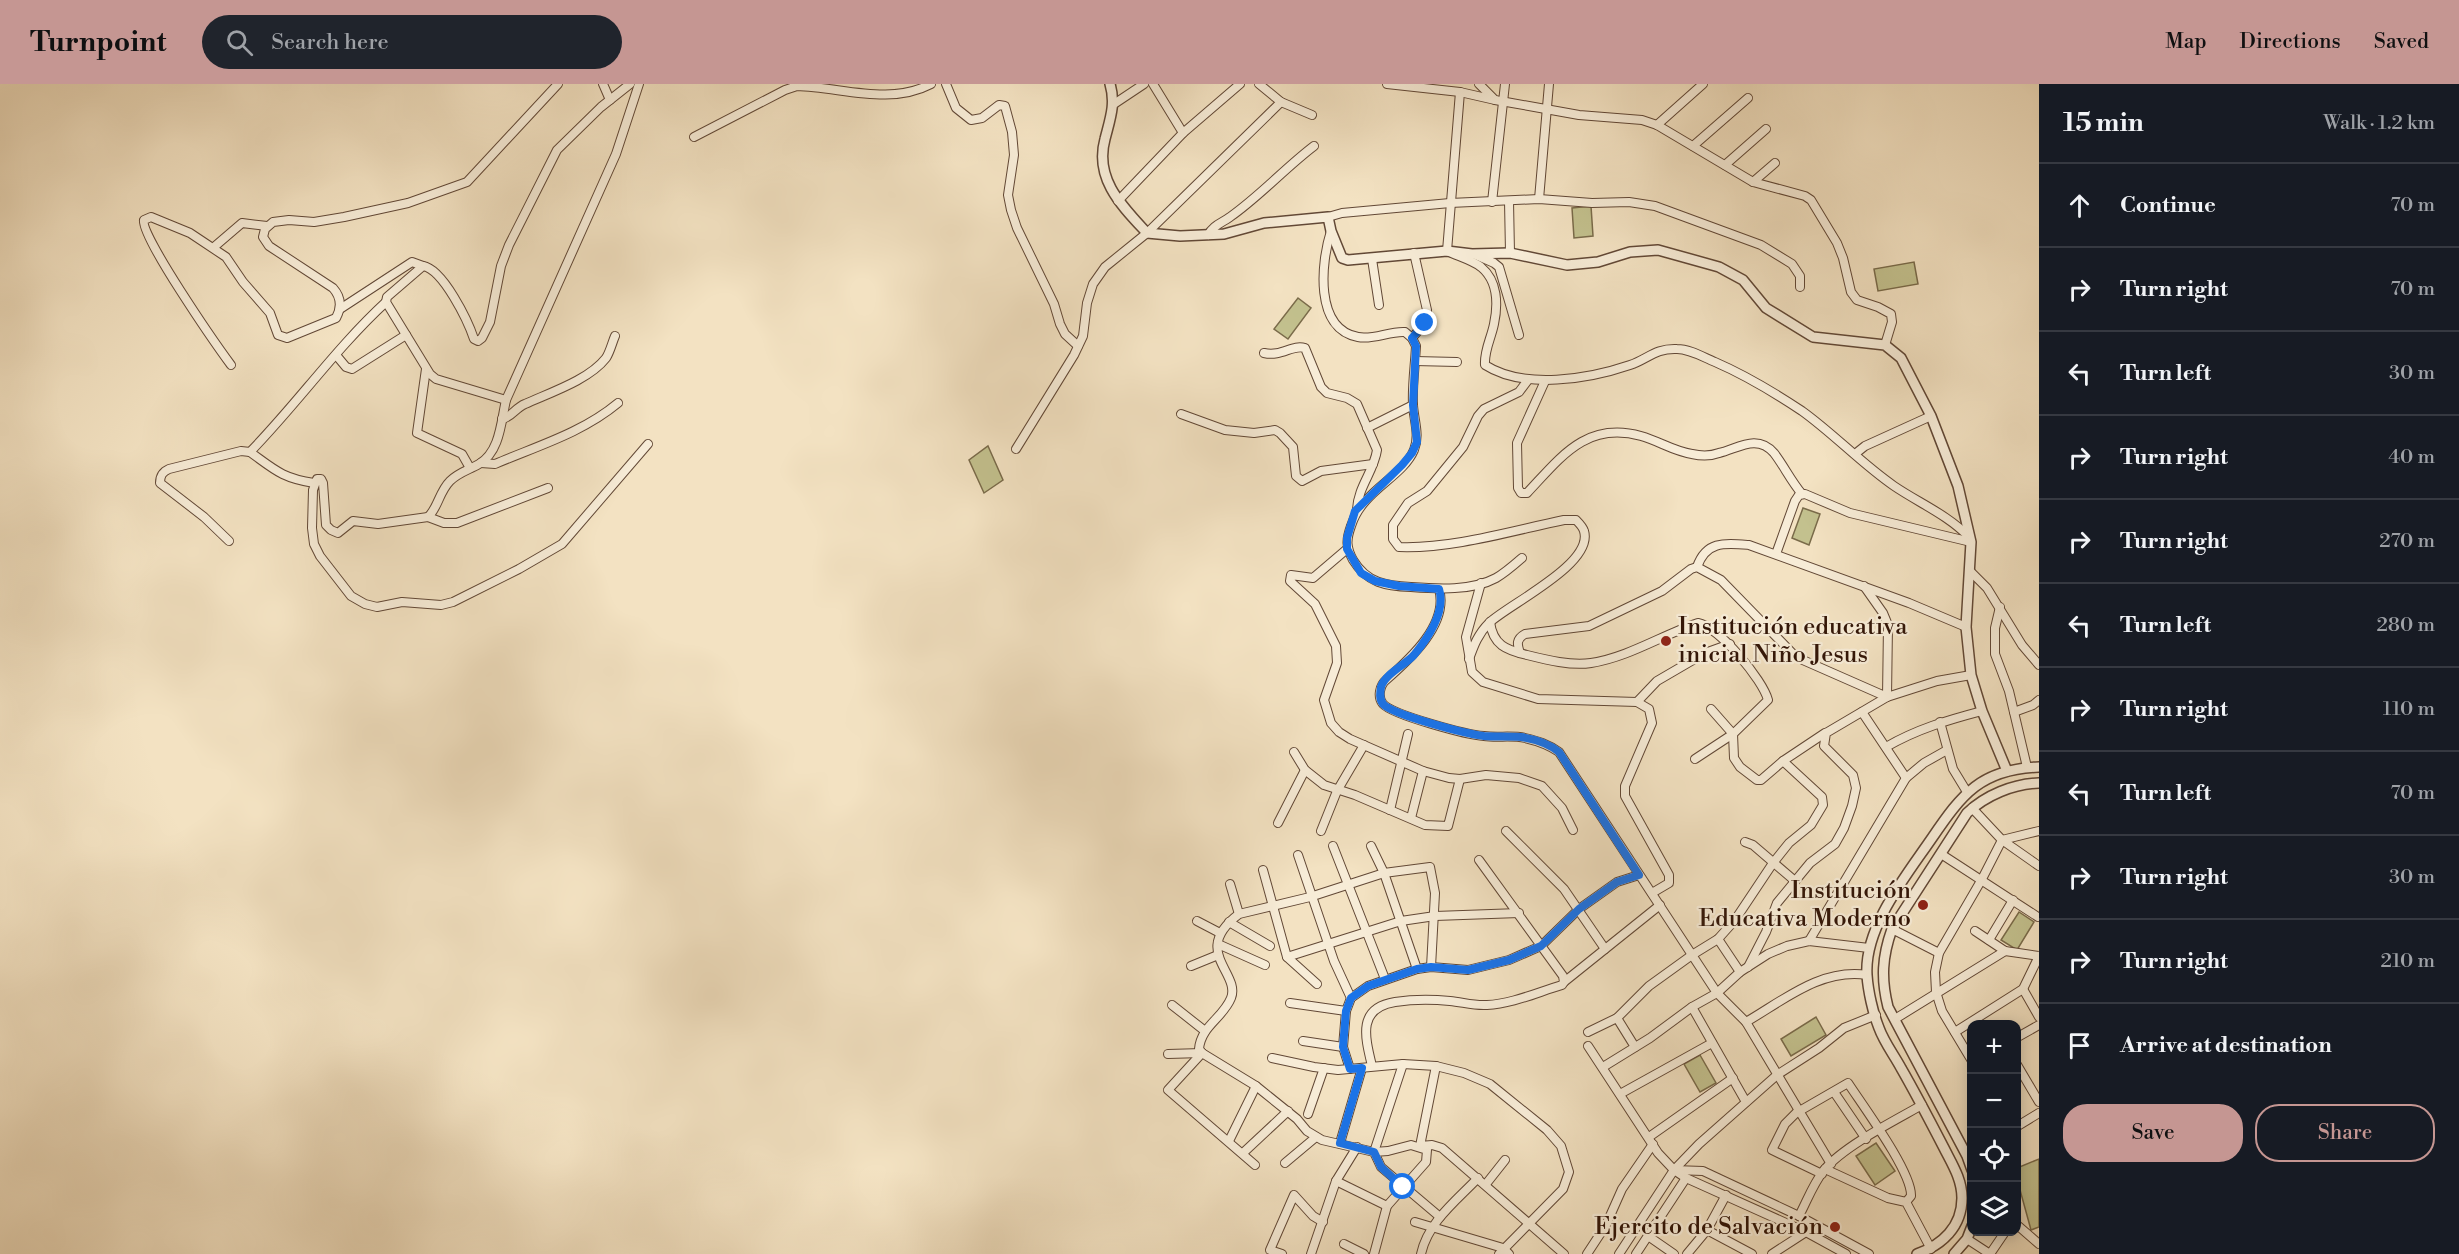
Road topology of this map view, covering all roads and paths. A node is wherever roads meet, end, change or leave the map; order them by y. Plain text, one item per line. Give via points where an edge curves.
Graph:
1 (558, 84) edge
2 (603, 84) edge
3 (630, 84) edge
4 (639, 84) edge
5 (931, 84) edge
6 (946, 84) edge
7 (1110, 84) edge
8 (1144, 84) edge
9 (1153, 84) edge
10 (1240, 84) edge
11 (1259, 84) edge
12 (1387, 84) edge
13 (1479, 84) edge
14 (1505, 84) edge
15 (1549, 84) edge
16 (1703, 84) edge
17 (1460, 92) junction
18 (1748, 98) dead end
19 (610, 100) junction
20 (1499, 101) junction
21 (1281, 102) junction
22 (1114, 104) junction
23 (1546, 110) junction
24 (1312, 115) dead end
25 (1657, 125) junction
26 (1766, 129) dead end
27 (1184, 133) junction
28 (694, 137) dead end
29 (1314, 146) dead end
30 (1693, 146) junction
31 (1775, 163) dead end
32 (1725, 165) junction
33 (1753, 182) junction
34 (1539, 199) junction
35 (1118, 201) junction
36 (1509, 201) junction
37 (1492, 202) junction
38 (1450, 203) junction
39 (1328, 217) junction
40 (267, 226) junction
41 (1331, 231) junction
42 (1147, 233) junction
43 (1208, 235) junction
44 (214, 247) junction
45 (1446, 251) junction
46 (1414, 253) junction
47 (1510, 253) junction
48 (1472, 254) junction
49 (1372, 259) junction
50 (423, 266) junction
51 (1800, 287) dead end
52 (386, 302) junction
53 (1379, 305) dead end
54 (340, 309) junction
55 (406, 335) junction
56 (1519, 335) dead end
57 (615, 336) dead end
58 (1412, 338) junction
59 (1886, 345) junction
60 (1078, 346) junction
61 (1264, 353) dead end
62 (336, 355) junction
63 (1415, 361) junction
64 (1457, 362) dead end
65 (231, 365) dead end
66 (426, 369) junction
67 (1528, 380) junction
68 (1545, 381) junction
69 (506, 400) junction
70 (618, 404) dead end
71 (1413, 405) junction
72 (1181, 414) dead end
73 (1931, 416) junction
74 (502, 419) junction
75 (1367, 428) junction
76 (648, 444) dead end
77 (1016, 449) dead end
78 (250, 452) junction
79 (1855, 454) junction
80 (481, 463) junction
81 (1373, 464) junction
82 (470, 468) junction
83 (314, 483) junction
84 (548, 488) dead end
85 (1802, 494) junction
86 (1357, 509) junction
87 (428, 517) junction
88 (1970, 540) junction
89 (229, 541) dead end
90 (1347, 549) junction
91 (1776, 554) junction
92 (1522, 558) dead end
93 (1697, 567) junction
94 (1970, 571) junction
95 (1481, 583) junction
96 (1864, 586) junction
97 (1439, 589) junction
98 (2000, 607) junction
99 (1490, 622) junction
100 (1966, 627) junction
101 (1730, 644) junction
102 (1520, 654) junction
103 (1469, 659) junction
104 (2039, 665) edge
105 (1971, 675) junction
106 (1887, 698) junction
107 (2039, 700) edge
108 (1637, 702) junction
109 (1711, 710) dead end
110 (1982, 711) junction
111 (1862, 712) junction
112 (2014, 712) junction
113 (1940, 722) junction
114 (1826, 733) junction
115 (1408, 734) dead end
116 (1733, 734) junction
117 (1364, 745) junction
118 (1886, 747) junction
119 (1947, 750) junction
120 (1294, 752) dead end
121 (1695, 759) dead end
122 (1401, 761) junction
123 (1783, 761) junction
124 (2027, 767) junction
125 (2039, 767) edge
126 (1305, 770) junction
127 (1423, 771) junction
128 (2007, 771) junction
129 (1906, 778) junction
130 (1460, 779) junction
131 (2039, 783) edge
132 (1337, 791) junction
133 (1967, 792) junction
134 (1972, 808) junction
135 (1390, 810) junction
136 (1411, 818) junction
137 (1278, 823) dead end
138 (1573, 830) dead end
139 (1321, 831) dead end
140 (1506, 831) dead end
141 (2039, 831) edge
142 (2002, 840) junction
143 (1745, 842) dead end
144 (1333, 846) dead end
145 (1371, 846) dead end
146 (1941, 854) junction
147 (1298, 855) dead end
148 (1479, 860) dead end
149 (1773, 863) junction
150 (2039, 866) edge
151 (1263, 870) dead end
152 (1384, 873) junction
153 (1639, 875) junction
154 (1982, 879) junction
155 (1795, 881) junction
156 (1230, 884) dead end
157 (1348, 884) junction
158 (1652, 893) junction
159 (1311, 897) junction
160 (2013, 900) junction
161 (1660, 905) junction
162 (1272, 907) junction
163 (1579, 909) junction
164 (1519, 913) junction
165 (1239, 914) junction
166 (1435, 916) junction
167 (2038, 917) edge
168 (1197, 921) dead end
169 (1401, 921) junction
170 (1229, 922) junction
171 (1892, 929) junction
172 (1975, 931) dead end
173 (1220, 933) junction
174 (1367, 933) junction
175 (1718, 939) junction
176 (1989, 940) junction
177 (1809, 941) junction
178 (1218, 945) junction
179 (1329, 945) junction
180 (1270, 946) dead end
181 (1541, 946) junction
182 (1869, 948) junction
183 (1605, 949) junction
184 (2005, 951) junction
185 (1938, 953) junction
186 (1218, 954) junction
187 (1692, 955) junction
188 (2039, 956) edge
189 (1287, 957) junction
190 (1265, 965) dead end
191 (1191, 966) dead end
192 (1431, 967) junction
193 (1748, 967) junction
194 (1417, 969) junction
195 (1740, 972) junction
196 (1867, 975) junction
197 (1385, 979) junction
198 (1564, 982) junction
199 (1317, 984) dead end
200 (2023, 989) junction
201 (1936, 992) junction
202 (1717, 993) junction
203 (1351, 998) junction
204 (1290, 1003) dead end
205 (1172, 1005) dead end
206 (1692, 1007) junction
207 (1346, 1011) junction
208 (1876, 1015) junction
209 (1617, 1017) junction
210 (2039, 1017) edge
211 (1894, 1019) junction
212 (1746, 1022) junction
213 (2039, 1025) edge
214 (1205, 1031) junction
215 (1588, 1032) dead end
216 (1954, 1032) junction
217 (2021, 1035) edge
218 (1303, 1041) dead end
219 (1712, 1042) junction
220 (1588, 1046) dead end
221 (1343, 1047) junction
222 (1635, 1047) junction
223 (1202, 1053) junction
224 (1168, 1054) dead end
225 (1967, 1054) edge
226 (1272, 1058) dead end
227 (1403, 1064) junction
228 (1372, 1066) junction
229 (1436, 1066) junction
230 (1603, 1067) junction
231 (1324, 1068) junction
232 (1362, 1068) junction
233 (1350, 1069) junction
234 (2021, 1071) edge
235 (1777, 1075) junction
236 (1733, 1078) junction
237 (1256, 1086) junction
238 (1833, 1092) junction
239 (1620, 1094) junction
240 (1746, 1101) junction
241 (2039, 1102) edge
242 (1922, 1105) junction
243 (1288, 1111) junction
244 (1800, 1111) junction
245 (2039, 1113) edge
246 (1308, 1114) dead end
247 (2021, 1124) edge
248 (1879, 1130) junction
249 (1316, 1137) junction
250 (1866, 1139) junction
251 (1229, 1141) junction
252 (1651, 1141) junction
253 (1340, 1143) junction
254 (1420, 1146) junction
255 (1358, 1147) junction
256 (1967, 1151) edge
257 (1374, 1152) junction
258 (1243, 1153) junction
259 (1505, 1160) dead end
260 (1286, 1163) dead end
261 (1255, 1165) dead end
262 (1826, 1169) junction
263 (1674, 1170) junction
264 (1478, 1178) junction
265 (1686, 1178) junction
266 (1336, 1181) junction
267 (1486, 1184) junction
268 (1403, 1187) junction
269 (1726, 1196) junction
270 (1906, 1202) junction
271 (1387, 1206) junction
272 (1799, 1216) junction
273 (1440, 1217) junction
274 (1323, 1222) junction
275 (1415, 1222) dead end
276 (1529, 1222) junction
277 (1431, 1227) junction
278 (2021, 1228) edge
279 (1707, 1230) junction
280 (1806, 1232) junction
281 (1648, 1236) junction
282 (1968, 1236) edge
283 (2002, 1236) edge
284 (1967, 1239) junction
285 (1344, 1244) dead end
286 (2039, 1244) edge
287 (1931, 1249) junction
288 (1503, 1252) edge
289 (1282, 1254) edge
290 (1311, 1254) edge
291 (1364, 1254) edge
292 (1374, 1254) edge
293 (1420, 1254) edge
294 (1564, 1254) edge
295 (1587, 1254) edge
296 (1619, 1254) edge
297 (1636, 1254) edge
298 (1674, 1254) edge
299 (1688, 1254) edge
300 (1752, 1254) edge
301 (1772, 1254) edge
302 (1846, 1254) edge
303 (1869, 1254) edge
304 (1917, 1254) edge
305 (1954, 1254) edge

1 - 40 street via 467,182 408,203 314,222 289,220
2 - 19 street
3 - 19 street
4 - 69 street via 616,154
5 - 28 street via 886,95 797,86
6 - 60 street via 956,108 971,120 982,118 999,105 1005,106 1014,155 1008,195 1011,210 1060,324
7 - 22 street
8 - 22 street
9 - 27 street
10 - 27 street
11 - 21 street
12 - 17 street
13 - 20 street
14 - 20 street
15 - 23 street
16 - 25 street
17 - 20 street
17 - 38 street
18 - 30 street
19 - 50 street via 557,150 509,245 490,322 482,338 474,339 438,275
20 - 23 street
20 - 37 street
21 - 24 street
21 - 42 street
22 - 35 street via 1104,141 1103,168
23 - 25 street via 1636,119
23 - 34 street
25 - 30 street
26 - 32 street
27 - 35 street
29 - 43 street
30 - 32 street
31 - 33 street
32 - 33 street
33 - 59 street via 1811,200 1837,243 1851,292 1857,300 1891,314
34 - 36 street
34 - 51 street via 1629,202 1694,219 1761,245 1792,264 1800,276
35 - 42 street
36 - 37 street
36 - 47 street
37 - 38 street
38 - 39 street
38 - 45 street
39 - 41 street
39 - 43 street via 1264,223
40 - 44 street via 242,223
40 - 54 street via 266,244 333,288 340,298
41 - 49 street via 1342,258
41 - 58 street via 1324,251 1322,289 1338,326 1360,338 1405,332
42 - 43 street
42 - 60 street via 1105,267 1094,284
44 - 54 street via 270,313 280,337 287,338 336,318
44 - 65 street via 151,217 143,222 164,262
45 - 46 street
45 - 48 street
45 - 67 street via 1481,267 1494,283 1497,300 1485,365
46 - 49 street
46 - 58 street via 1427,310 1425,323
47 - 48 street
47 - 59 street via 1567,265 1658,250 1719,267 1743,280 1766,308 1813,337
48 - 56 street via 1499,267
49 - 53 street
50 - 52 street via 389,294
50 - 54 street via 412,262
52 - 55 street
52 - 62 street
55 - 62 street via 352,369
55 - 66 street
57 - 74 street via 608,355 599,364 567,387 524,404
58 - 63 street
59 - 73 street via 1901,358
60 - 77 street
61 - 75 street via 1283,354 1305,348 1321,387 1327,393 1353,400
62 - 78 street
63 - 64 street
63 - 71 street
66 - 69 street via 436,379
66 - 82 street via 417,433 462,454
67 - 68 street
67 - 99 street via 1519,393 1478,416 1463,447 1427,491 1408,502 1393,525 1393,539 1399,547 1412,548 1576,520 1584,529 1585,541 1577,556
68 - 79 street via 1633,365 1656,351 1688,350 1734,370 1802,411
68 - 85 street via 1517,443 1521,493 1527,493 1580,441 1612,432 1640,435 1695,455 1758,443 1773,452
69 - 74 street
70 - 80 street via 572,432 495,464
71 - 75 street
71 - 86 street via 1417,442 1412,453
72 - 81 street via 1225,430 1275,430 1293,447 1299,480 1307,480 1321,471
73 - 79 street
73 - 88 street via 1958,486
74 - 80 street via 495,445
75 - 81 street via 1377,450
76 - 83 street via 562,544 519,570 441,605 402,602 377,607 351,596 314,544
78 - 83 street via 280,475
78 - 89 street via 169,470 160,478 160,483
79 - 88 street via 1893,485 1952,521
80 - 82 street
81 - 86 street via 1358,496
82 - 87 street via 447,484
83 - 87 street via 317,479 323,481 325,521 336,533 353,520 378,524
84 - 87 street via 457,523
85 - 88 street via 1887,524
85 - 91 street via 1795,501
86 - 90 street
88 - 94 street
90 - 97 street via 1361,573 1375,581
90 - 117 street via 1313,578 1292,575 1290,581 1315,604 1336,646 1337,663 1324,700 1331,723
91 - 93 street via 1749,544 1724,544 1705,552
91 - 96 street
92 - 95 street via 1496,578
93 - 102 street via 1662,591 1589,626 1525,634 1517,642
93 - 106 street via 1721,580 1796,657
94 - 98 street
94 - 100 street
95 - 97 street
95 - 103 street via 1466,637
96 - 100 street
96 - 106 street via 1888,625
97 - 153 street via 1439,613 1414,654 1382,683 1382,703 1391,711 1462,733 1522,737 1549,744 1559,752
98 - 104 street
98 - 112 street via 1995,654
99 - 102 street via 1498,644
99 - 103 street via 1477,637
100 - 105 street
101 - 102 street via 1712,628 1698,623 1631,653 1590,664
101 - 108 street via 1705,652 1657,681
101 - 116 street via 1768,700
103 - 108 street via 1472,672 1483,682 1538,699
105 - 106 street via 1937,681
105 - 110 street
106 - 111 street
107 - 112 street
108 - 158 street via 1649,709 1652,723 1625,786 1625,796 1669,875 1669,883
109 - 116 street
110 - 113 street
110 - 128 street
111 - 114 street
111 - 118 street
112 - 124 street
113 - 118 street
113 - 119 street
114 - 123 street
114 - 155 street via 1824,746 1853,775 1856,788 1835,844 1810,863
115 - 122 street
116 - 121 street
116 - 123 street via 1734,758 1757,780
117 - 122 street
117 - 132 street
118 - 129 street
119 - 129 street
119 - 133 street
120 - 126 street
122 - 127 street
122 - 135 street
123 - 149 street via 1822,797 1823,805 1811,825
124 - 125 street
124 - 128 street
126 - 132 street
126 - 137 street
127 - 130 street
127 - 136 street
128 - 133 street
129 - 177 street
130 - 136 street via 1448,826 1425,825
130 - 138 street via 1486,775 1519,778 1542,786 1562,808
131 - 134 street via 1995,794
132 - 135 street
132 - 139 street
133 - 182 street via 1879,919
134 - 142 street
134 - 146 street
135 - 136 street
140 - 163 street
141 - 142 street
142 - 150 street
142 - 154 street
143 - 149 street
144 - 157 street
145 - 152 street
146 - 154 street
146 - 171 street
147 - 159 street
148 - 164 street
149 - 155 street
149 - 175 street
151 - 162 street
152 - 157 street
152 - 166 street via 1430,867
152 - 169 street
153 - 158 street
153 - 163 street via 1617,882
154 - 160 street
154 - 185 street
155 - 193 street via 1777,903
156 - 165 street
157 - 159 street
157 - 174 street
158 - 161 street
159 - 162 street
159 - 179 street
160 - 167 street
160 - 176 street
161 - 183 street
161 - 187 street
162 - 165 street
162 - 189 street
163 - 181 street
163 - 183 street
164 - 166 street
164 - 181 street
165 - 170 street
166 - 169 street
166 - 192 street
168 - 173 street
169 - 174 street
169 - 194 street
170 - 173 street
170 - 180 street
171 - 185 street
171 - 211 street via 1882,968 1883,988
172 - 176 street
173 - 178 street
174 - 179 street
174 - 197 street
175 - 187 street
175 - 195 street
176 - 184 street
177 - 182 street
177 - 193 street via 1767,954
178 - 186 street
178 - 190 street
179 - 189 street
179 - 203 street
181 - 192 street via 1509,960 1468,970
181 - 198 street
182 - 196 street
183 - 198 street
184 - 188 street
184 - 201 street
185 - 201 street
186 - 191 street
186 - 214 street via 1232,989 1231,998
187 - 202 street
187 - 209 street via 1649,986
188 - 200 street
189 - 199 street
192 - 194 street
193 - 195 street
194 - 197 street
195 - 202 street
196 - 208 street
196 - 212 street via 1838,974 1812,983
197 - 203 street
198 - 228 street via 1497,1005 1416,998 1379,1005 1371,1013 1366,1029
200 - 210 street
200 - 216 street
201 - 211 street
201 - 216 street
202 - 206 street
202 - 212 street
203 - 207 street
204 - 207 street
205 - 214 street
206 - 219 street
206 - 222 street
207 - 221 street
208 - 235 street via 1844,1028
208 - 242 street via 1879,1028
209 - 215 street
209 - 222 street
211 - 256 street
212 - 235 street
213 - 217 street
214 - 223 street via 1199,1049
216 - 225 street
218 - 221 street
219 - 236 street
219 - 239 street
220 - 230 street
221 - 233 street
222 - 230 street
223 - 224 street
223 - 237 street
223 - 251 street via 1168,1090
226 - 231 street
227 - 228 street
227 - 229 street
227 - 257 street
228 - 232 street
229 - 254 street
229 - 276 street via 1490,1084 1532,1116 1561,1146 1569,1172 1563,1189
230 - 239 street
231 - 233 street
231 - 246 street
232 - 233 street
232 - 253 street
234 - 241 street
235 - 240 street
235 - 244 street
236 - 240 street
236 - 252 street
237 - 243 street
237 - 251 street
238 - 244 street
238 - 248 street via 1848,1083
238 - 250 street
239 - 252 street
240 - 263 street
242 - 248 street
242 - 287 street via 1959,1177 1962,1199 1957,1221 1947,1238
243 - 249 street
243 - 258 street
244 - 262 street
244 - 262 street via 1785,1124 1772,1150
245 - 247 street
248 - 250 street
248 - 270 street via 1909,1181 1911,1196
249 - 253 street
249 - 260 street
250 - 262 street
251 - 258 street
252 - 263 street
252 - 295 street
253 - 255 street
254 - 257 street
254 - 264 street via 1442,1148
254 - 268 street via 1427,1150 1426,1162
255 - 257 street
255 - 266 street
257 - 268 street via 1381,1167
258 - 261 street
259 - 267 street
262 - 270 street via 1888,1198
262 - 272 street
263 - 265 street
263 - 272 street via 1703,1171
263 - 296 street
264 - 267 street
264 - 273 street
265 - 269 street
265 - 281 street
266 - 271 street
266 - 274 street
267 - 276 street
268 - 271 street
268 - 273 street
269 - 279 street
269 - 280 street
270 - 287 street
271 - 292 street
272 - 303 street
273 - 277 street
274 - 289 street via 1294,1195 1270,1250
274 - 290 street
275 - 277 street
276 - 288 street
276 - 294 street
277 - 288 street
277 - 293 street
278 - 286 street
279 - 299 street
279 - 300 street
280 - 301 street
280 - 302 street
281 - 297 street
281 - 298 street
282 - 284 street
283 - 284 street via 1990,1254
284 - 305 street
285 - 291 street
287 - 304 street

